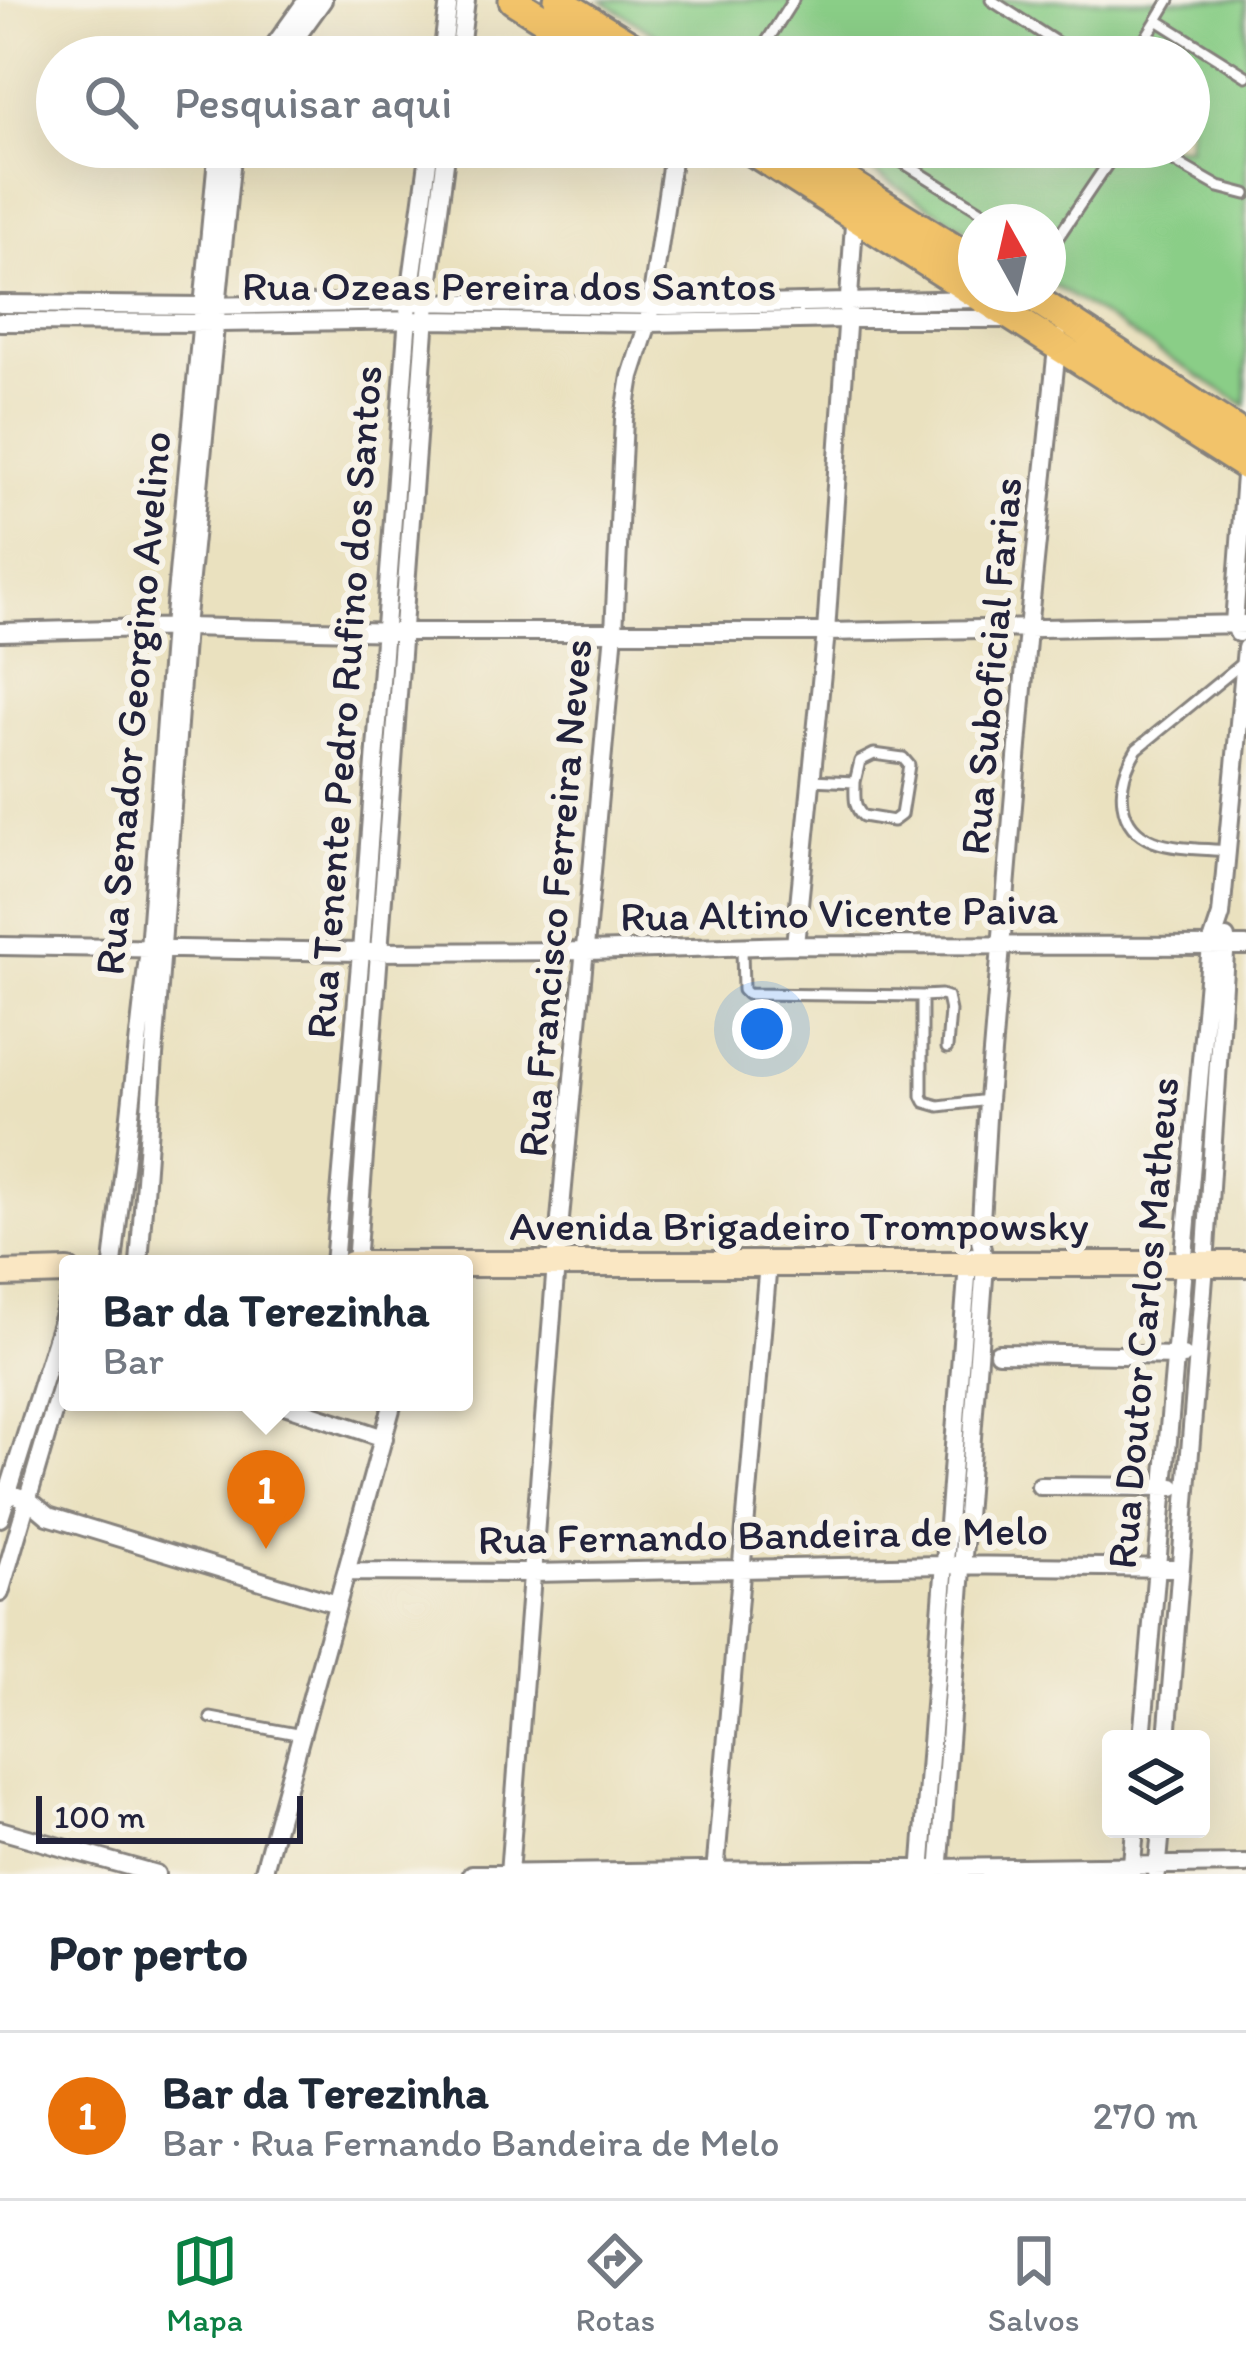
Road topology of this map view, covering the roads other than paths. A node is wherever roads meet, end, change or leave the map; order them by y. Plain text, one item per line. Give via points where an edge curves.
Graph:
1 (307, 0) edge
2 (323, 0) edge
3 (449, 0) edge
4 (466, 0) edge
5 (513, 0) edge
6 (558, 0) edge
7 (793, 0) edge
8 (991, 0) edge
9 (1169, 0) edge
10 (1157, 20) junction
11 (281, 36) edge
12 (297, 36) edge
13 (445, 36) edge
14 (462, 36) edge
15 (570, 36) edge
16 (616, 36) edge
17 (770, 36) edge
18 (1047, 36) edge
19 (1147, 36) edge
20 (1182, 36) edge
21 (1210, 53) edge
22 (1246, 76) edge
23 (217, 168) edge
24 (230, 168) edge
25 (428, 168) edge
26 (443, 168) edge
27 (671, 168) edge
28 (778, 168) edge
29 (825, 168) edge
30 (912, 168) edge
31 (1105, 168) edge
32 (1186, 168) edge
33 (856, 188) junction
34 (1246, 194) edge
35 (970, 204) edge
36 (854, 217) junction
37 (1066, 224) edge
38 (958, 251) edge
39 (958, 283) edge
40 (958, 298) edge
41 (958, 308) edge
42 (848, 310) junction
43 (417, 311) junction
44 (1028, 312) edge
45 (1050, 312) edge
46 (1, 313) edge
47 (649, 314) junction
48 (1061, 314) junction
49 (210, 315) junction
50 (0, 332) edge
51 (1058, 344) junction
52 (1246, 437) edge
53 (1246, 464) edge
54 (1240, 623) edge
55 (179, 627) junction
56 (1028, 629) junction
57 (393, 631) junction
58 (0, 632) edge
59 (614, 632) junction
60 (826, 632) junction
61 (1245, 653) edge
62 (811, 780) junction
63 (855, 782) junction
64 (1227, 851) junction
65 (795, 945) junction
66 (0, 946) edge
67 (742, 946) junction
68 (1001, 946) junction
69 (1228, 946) edge
70 (156, 948) junction
71 (587, 951) junction
72 (369, 952) junction
73 (922, 995) junction
74 (947, 1048) dead end
75 (988, 1100) junction
76 (114, 1255) edge
77 (139, 1255) edge
78 (335, 1255) edge
79 (353, 1255) edge
80 (978, 1256) junction
81 (556, 1263) junction
82 (768, 1263) junction
83 (473, 1264) edge
84 (1246, 1264) edge
85 (1195, 1265) junction
86 (59, 1272) edge
87 (0, 1274) edge
88 (59, 1328) edge
89 (998, 1353) dead end
90 (1176, 1356) junction
91 (1197, 1356) junction
92 (59, 1394) edge
93 (302, 1411) edge
94 (391, 1411) edge
95 (384, 1438) junction
96 (1040, 1486) dead end
97 (1164, 1486) junction
98 (1186, 1488) junction
99 (4, 1491) edge
100 (28, 1500) junction
101 (0, 1516) edge
102 (48, 1516) junction
103 (21, 1521) junction
104 (952, 1565) junction
105 (1156, 1568) junction
106 (1180, 1568) junction
107 (741, 1569) junction
108 (347, 1572) junction
109 (531, 1573) junction
110 (0, 1593) edge
111 (338, 1604) junction
112 (211, 1718) dead end
113 (1143, 1730) edge
114 (1168, 1730) edge
115 (302, 1735) junction
116 (0, 1830) edge
117 (1134, 1838) edge
118 (1160, 1838) edge
119 (1246, 1864) edge
120 (1131, 1869) edge
121 (1158, 1869) edge
122 (930, 1870) edge
123 (715, 1871) edge
124 (509, 1873) edge
125 (156, 1874) edge
126 (263, 1874) edge
127 (472, 1874) edge

1 - 11 street
2 - 12 street
3 - 13 street
4 - 14 street
5 - 15 main road
6 - 16 main road
7 - 17 lane
8 - 18 lane
9 - 10 lane
10 - 19 lane
10 - 20 lane
21 - 22 lane
23 - 49 street, Rua Senador Georgino Avelino
24 - 49 street, Rua Senador Georgino Avelino
25 - 43 street, Rua Tenente Pedro Rufino dos Santos
26 - 43 street, Rua Tenente Pedro Rufino dos Santos
27 - 47 street, Rua Francisco Ferreira Neves
28 - 36 main road
29 - 33 main road
30 - 35 lane
31 - 37 lane
32 - 34 lane
33 - 36 street
33 - 38 main road
36 - 39 main road
36 - 42 street
40 - 42 street, Rua Ozeas Pereira dos Santos
41 - 42 street, Rua Ozeas Pereira dos Santos
42 - 47 street, Rua Ozeas Pereira dos Santos
42 - 60 street
43 - 47 street, Rua Ozeas Pereira dos Santos
43 - 49 street, Rua Ozeas Pereira dos Santos
43 - 57 street, Rua Tenente Pedro Rufino dos Santos
44 - 51 main road
45 - 48 main road
46 - 49 street, Rua Ozeas Pereira dos Santos
46 - 50 street
47 - 59 street, Rua Francisco Ferreira Neves via 626,397
48 - 51 street, Rua Suboficial Farias
48 - 52 main road
49 - 55 street, Rua Senador Georgino Avelino
51 - 53 main road
51 - 56 street, Rua Suboficial Farias
53 - 54 street, Rua Doutor Carlos Matheus
54 - 56 street
54 - 61 street, Rua Doutor Carlos Matheus
55 - 57 street
55 - 58 street
55 - 70 street, Rua Senador Georgino Avelino
56 - 60 street
56 - 68 street, Rua Suboficial Farias
57 - 59 street
57 - 72 street, Rua Tenente Pedro Rufino dos Santos
59 - 60 street
59 - 71 street, Rua Francisco Ferreira Neves
60 - 62 street
61 - 64 street, Rua Doutor Carlos Matheus
61 - 64 lane via 1137,749 1123,782 1125,814 1142,837
62 - 63 lane
62 - 65 street
63 - 63 lane via 863,817 901,815 909,765 902,758 869,755
64 - 69 street, Rua Doutor Carlos Matheus via 1221,915
65 - 67 street, Rua Altino Vicente Paiva
65 - 68 street, Rua Altino Vicente Paiva
66 - 70 street, Rua Altino Vicente Paiva
67 - 71 street, Rua Altino Vicente Paiva
67 - 73 lane via 747,994
68 - 69 street, Rua Altino Vicente Paiva
68 - 75 street, Rua Suboficial Farias
69 - 85 street, Rua Doutor Carlos Matheus
70 - 72 street, Rua Altino Vicente Paiva
70 - 76 street, Rua Senador Georgino Avelino
70 - 77 street, Rua Senador Georgino Avelino
71 - 72 street, Rua Altino Vicente Paiva
71 - 81 street, Rua Francisco Ferreira Neves
72 - 78 street, Rua Tenente Pedro Rufino dos Santos
72 - 79 street, Rua Tenente Pedro Rufino dos Santos
73 - 74 lane via 947,997
73 - 75 lane via 925,1102
75 - 80 street, Rua Suboficial Farias
80 - 82 street, Avenida Brigadeiro Trompowsky
80 - 85 street, Avenida Brigadeiro Trompowsky
80 - 104 street, Rua Suboficial Farias
81 - 82 street, Avenida Brigadeiro Trompowsky
81 - 83 street, Avenida Brigadeiro Trompowsky
81 - 109 street, Rua Francisco Ferreira Neves
82 - 107 street
84 - 85 street, Avenida Brigadeiro Trompowsky
85 - 90 street, Rua Doutor Carlos Matheus
85 - 91 street, Rua Doutor Carlos Matheus
86 - 87 street
88 - 99 street
89 - 90 street
90 - 91 street
90 - 97 street, Rua Doutor Carlos Matheus
91 - 98 street, Rua Doutor Carlos Matheus
92 - 100 street
93 - 95 street
94 - 95 street
95 - 108 street
96 - 97 street
97 - 98 street
97 - 105 street, Rua Doutor Carlos Matheus
98 - 106 street, Rua Doutor Carlos Matheus
99 - 100 street
99 - 101 street
100 - 102 street
100 - 103 street
101 - 103 street
102 - 103 street
102 - 111 street
103 - 110 street
104 - 105 street, Rua Fernando Bandeira de Melo
104 - 107 street, Rua Fernando Bandeira de Melo
104 - 122 street, Rua Suboficial Farias
105 - 106 street, Rua Fernando Bandeira de Melo
105 - 113 street, Rua Doutor Carlos Matheus
106 - 114 street, Rua Doutor Carlos Matheus
107 - 109 street, Rua Fernando Bandeira de Melo
107 - 123 street
108 - 109 street, Rua Fernando Bandeira de Melo
108 - 111 street
109 - 124 street, Rua Francisco Ferreira Neves
111 - 115 street
112 - 115 lane
115 - 126 street
116 - 125 street
117 - 120 street
118 - 121 street
119 - 121 street
120 - 121 street
120 - 122 street
122 - 123 street
123 - 124 street
124 - 127 street

